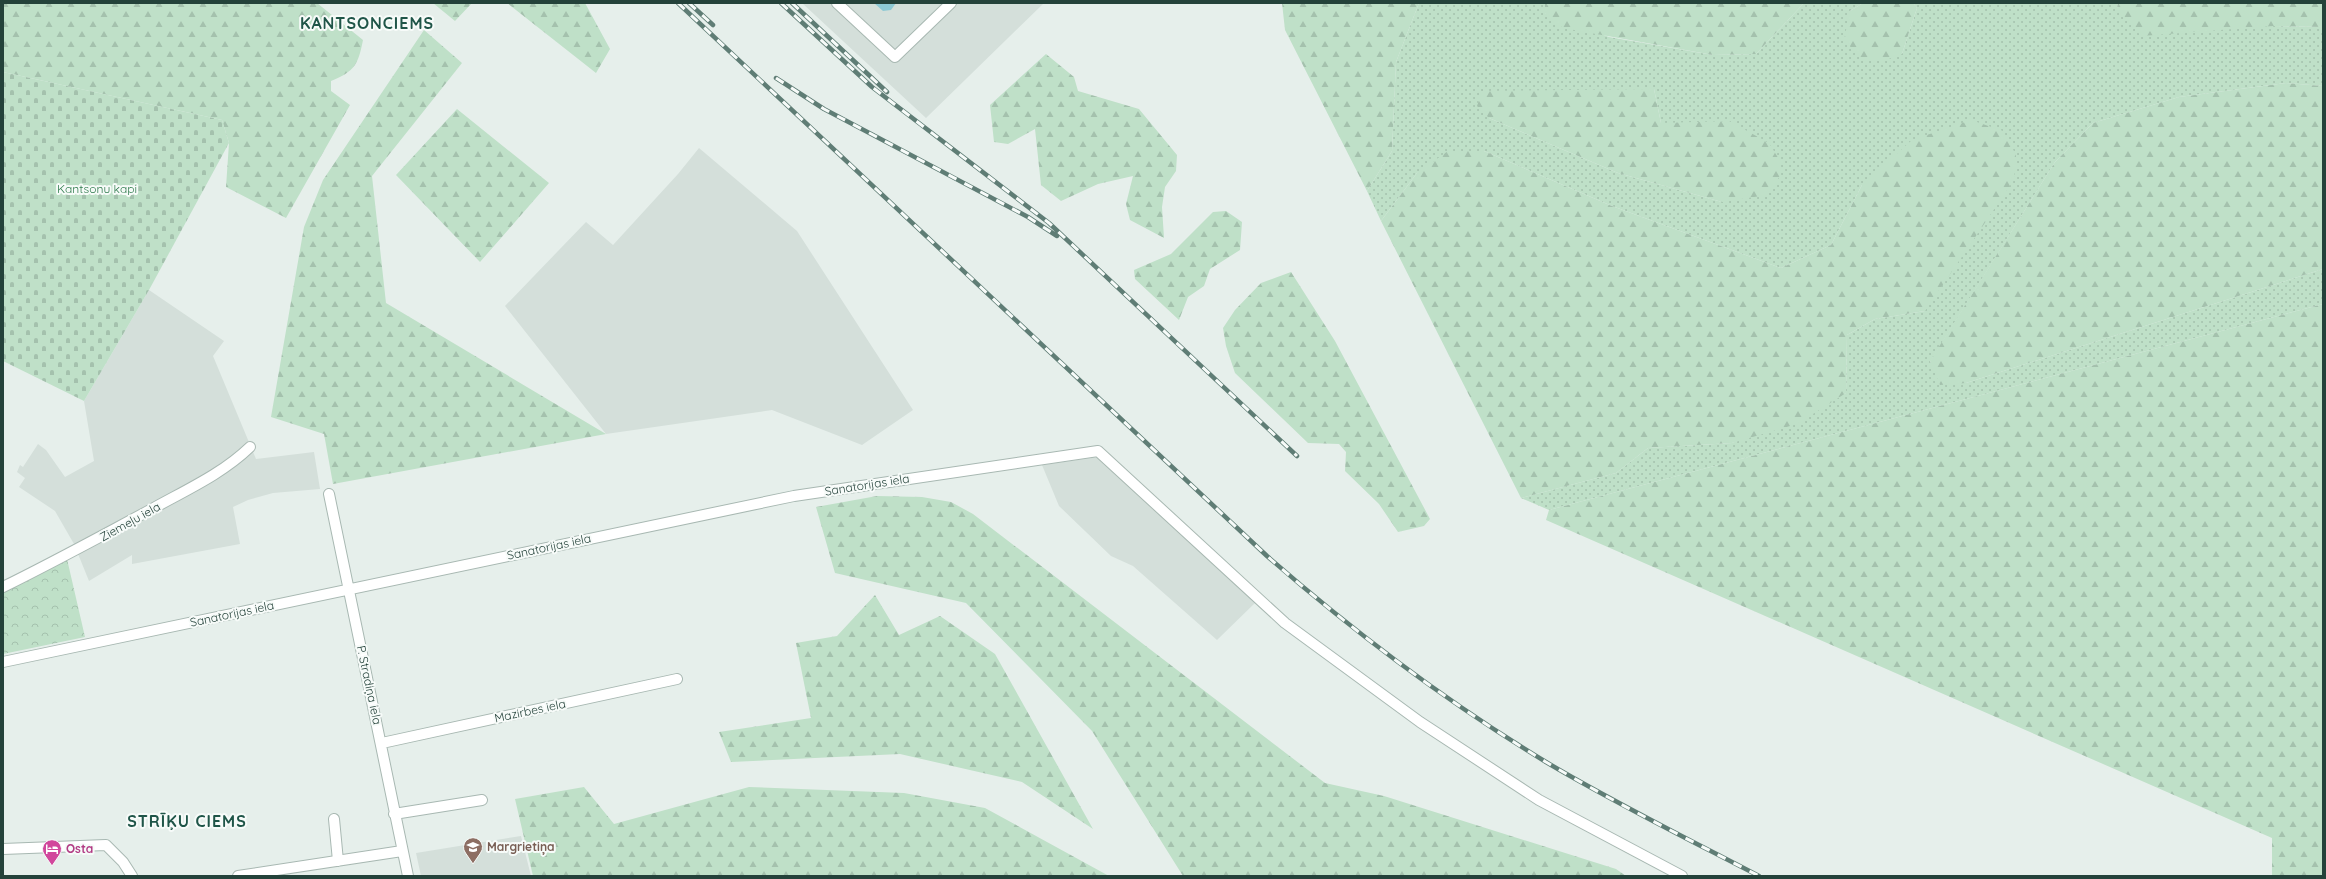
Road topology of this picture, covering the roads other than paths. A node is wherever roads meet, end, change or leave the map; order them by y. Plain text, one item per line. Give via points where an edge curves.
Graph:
1 (837, 3) edge
2 (951, 3) edge
3 (250, 447) dead end
4 (329, 494) dead end
5 (3, 587) edge
6 (348, 590) junction
7 (3, 662) edge
8 (677, 679) dead end
9 (382, 743) junction
10 (482, 800) dead end
11 (394, 814) junction
12 (334, 819) dead end
13 (3, 849) edge
14 (402, 851) junction
15 (338, 862) junction
16 (304, 871) edge
17 (132, 876) edge
18 (238, 876) edge
19 (408, 876) edge
20 (1682, 876) edge

1 - 2 street via 895,57
3 - 5 street, Ziemeļu iela via 226,468 198,484 67,556
4 - 6 street, P. Stradiņa iela
6 - 7 street, Sanatorijas iela
6 - 9 street, P. Stradiņa iela
6 - 20 street, Sanatorijas iela via 794,496 1098,450 1285,623 1420,722 1539,800
8 - 9 street, Mazirbes iela
9 - 11 street, P. Stradiņa iela
10 - 11 street
11 - 14 street, P. Stradiņa iela
12 - 15 street
13 - 17 street via 106,845 123,862
14 - 15 street
14 - 19 street, P. Stradiņa iela
15 - 16 street
16 - 18 street

